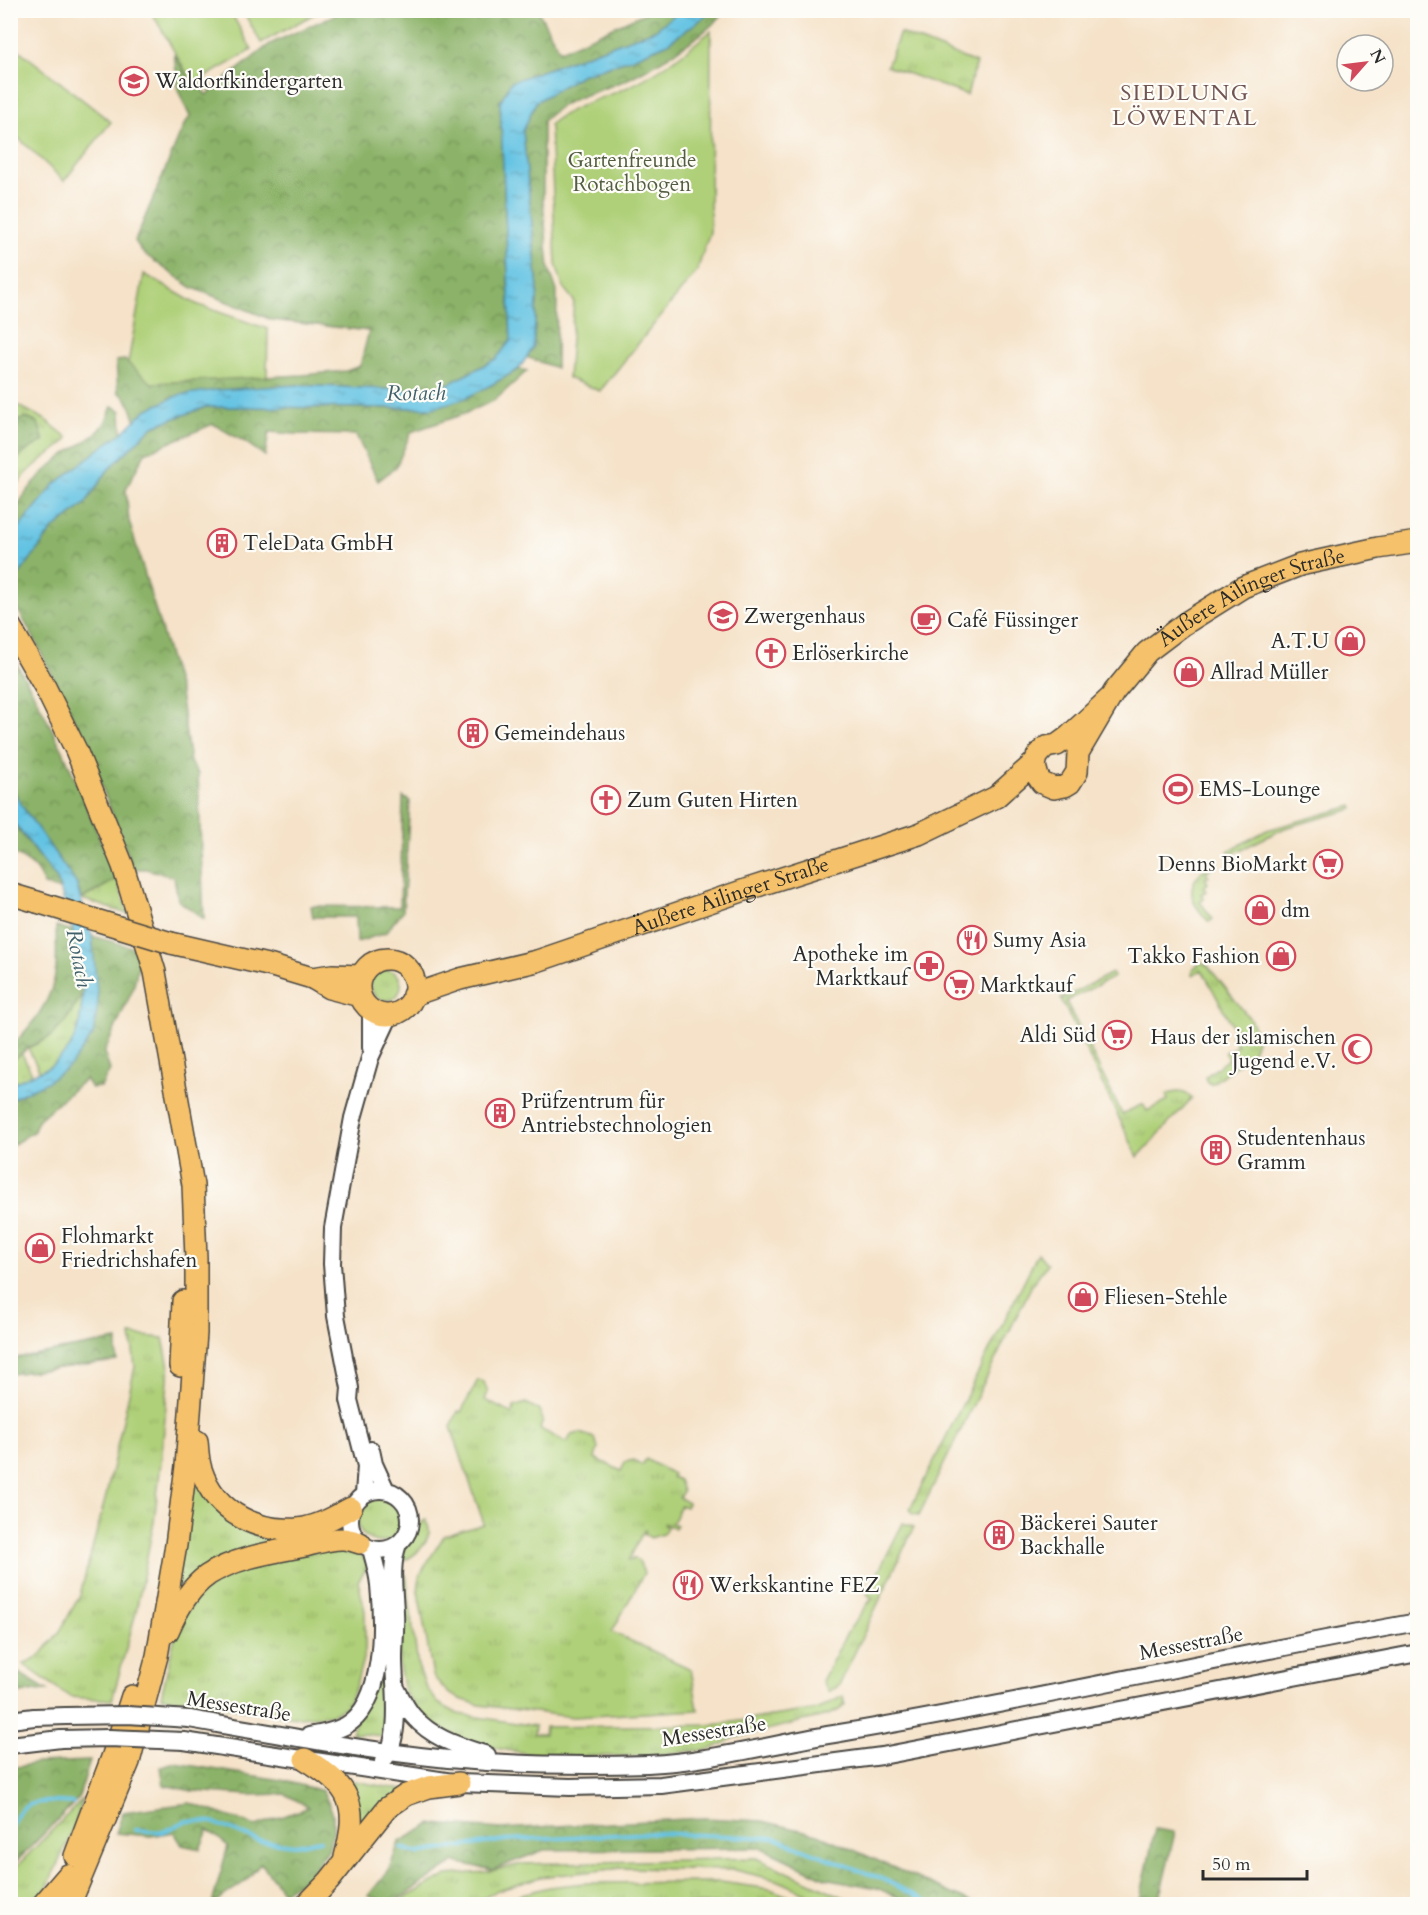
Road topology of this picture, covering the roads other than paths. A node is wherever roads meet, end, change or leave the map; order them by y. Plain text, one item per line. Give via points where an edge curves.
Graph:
1 (1418, 542) edge
2 (10, 626) edge
3 (1110, 698) junction
4 (1057, 745) junction
5 (1077, 761) junction
6 (1035, 762) junction
7 (1048, 786) junction
8 (996, 797) junction
9 (10, 894) edge
10 (410, 972) junction
11 (460, 979) junction
12 (413, 995) junction
13 (371, 999) junction
14 (177, 1102) junction
15 (350, 1388) junction
16 (193, 1393) junction
17 (386, 1490) junction
18 (358, 1501) junction
19 (398, 1544) junction
20 (365, 1546) junction
21 (1418, 1622) edge
22 (1418, 1653) edge
23 (157, 1656) junction
24 (395, 1688) junction
25 (10, 1720) edge
26 (293, 1737) junction
27 (10, 1745) edge
28 (390, 1752) junction
29 (305, 1759) junction
30 (513, 1764) junction
31 (371, 1770) junction
32 (459, 1783) junction
33 (343, 1862) junction
34 (68, 1875) junction
35 (43, 1905) edge
36 (57, 1905) edge
37 (70, 1905) edge
38 (307, 1905) edge

1 - 3 main road, Äußere Ailinger Straße via 1300,565 1243,587 1147,652
2 - 14 main road via 76,750 123,866 155,972
3 - 4 main road
3 - 5 main road
4 - 5 main road via 1070,750
4 - 6 main road via 1046,747
5 - 7 main road via 1077,772 1070,783 1060,788
6 - 7 main road via 1038,777
6 - 8 main road, Äußere Ailinger Straße
7 - 8 main road, Äußere Ailinger Straße
8 - 11 main road, Äußere Ailinger Straße via 919,834 537,961
9 - 13 main road, bridge via 171,943 312,978 332,975
10 - 11 main road, Äußere Ailinger Straße
10 - 12 main road
10 - 13 main road via 394,960 374,962 367,968
11 - 12 main road, Äußere Ailinger Straße
12 - 13 main road via 404,1009
13 - 15 street via 371,1052 353,1118 333,1228 336,1316
14 - 16 main road via 195,1217
14 - 34 main road via 183,1309 169,1502 135,1687
15 - 17 street via 359,1402 374,1464
15 - 18 street via 349,1400 366,1466
16 - 18 main road via 201,1470 213,1493 235,1515 262,1527 305,1528 320,1524
16 - 23 main road via 176,1545
17 - 18 street via 371,1491
17 - 19 street via 399,1497 409,1515 407,1532
18 - 20 street via 349,1520
19 - 20 street via 380,1550
19 - 24 street via 393,1566
20 - 23 main road via 343,1539 328,1541 243,1560 214,1571 182,1603
20 - 26 street via 379,1583 381,1621 374,1686 363,1709 346,1725 325,1734
21 - 30 street, Messestraße via 684,1761
22 - 32 street, Messestraße via 882,1756 662,1785
23 - 37 main road via 129,1762
24 - 28 street via 396,1724
24 - 30 street via 413,1716 435,1736
25 - 26 street, Messestraße, bridge via 128,1715 189,1719
26 - 28 street, Messestraße
27 - 29 street, Messestraße, bridge via 61,1739 184,1741
28 - 30 street, Messestraße
28 - 31 street
29 - 31 street, Messestraße
29 - 33 main road via 335,1780 351,1805 351,1832
31 - 32 street, Messestraße
32 - 33 main road via 405,1795 387,1808
33 - 38 main road
34 - 35 main road
34 - 36 main road

